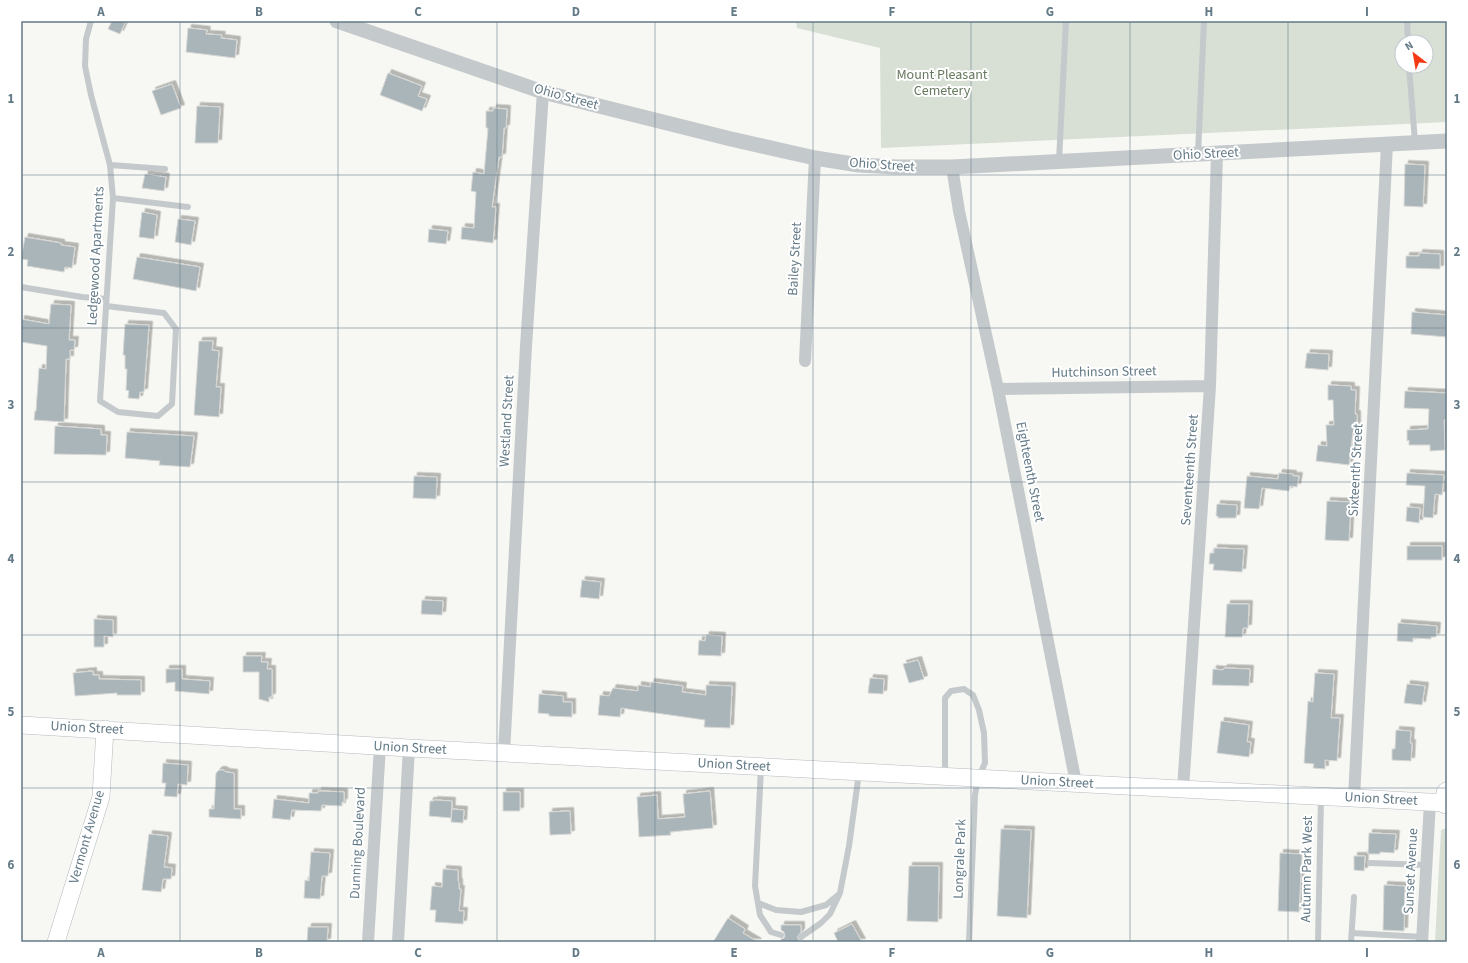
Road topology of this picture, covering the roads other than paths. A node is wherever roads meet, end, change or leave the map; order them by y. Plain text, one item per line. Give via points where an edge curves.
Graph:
1 (91, 21) edge
2 (337, 21) edge
3 (1066, 21) edge
4 (1204, 21) edge
5 (1407, 21) edge
6 (1408, 34) edge
7 (1410, 74) edge
8 (543, 92) junction
9 (1447, 141) edge
10 (1415, 143) junction
11 (1387, 144) junction
12 (1217, 153) junction
13 (1198, 154) junction
14 (815, 158) junction
15 (1059, 161) junction
16 (110, 165) junction
17 (952, 167) junction
18 (165, 169) dead end
19 (113, 198) junction
20 (188, 208) dead end
21 (21, 287) edge
22 (106, 298) junction
23 (106, 306) junction
24 (805, 361) dead end
25 (1210, 386) junction
26 (998, 389) junction
27 (21, 724) edge
28 (105, 729) junction
29 (380, 746) junction
30 (409, 748) junction
31 (504, 753) junction
32 (761, 766) junction
33 (859, 771) junction
34 (946, 776) junction
35 (978, 778) junction
36 (1076, 783) junction
37 (1183, 789) junction
38 (1321, 796) junction
39 (1354, 798) junction
40 (1442, 800) edge
41 (1370, 863) dead end
42 (1427, 865) junction
43 (840, 893) junction
44 (1354, 897) dead end
45 (758, 903) junction
46 (1352, 933) junction
47 (781, 935) dead end
48 (800, 937) dead end
49 (1423, 939) edge
50 (56, 942) edge
51 (368, 942) edge
52 (398, 942) edge
53 (969, 942) edge
54 (1318, 942) edge
55 (1351, 942) edge

1 - 16 lane, Ledgewood Apartments via 86,39 85,66
2 - 8 street, Ohio Street
3 - 15 lane
4 - 13 lane
5 - 6 lane
7 - 10 lane
8 - 14 street, Ohio Street
8 - 31 street, Westland Street via 526,346
9 - 10 street, Ohio Street
10 - 11 street, Ohio Street
11 - 12 street, Ohio Street
11 - 39 street, Sixteenth Street
12 - 13 street, Ohio Street
12 - 25 street, Seventeenth Street
13 - 15 street, Ohio Street
14 - 17 street, Ohio Street via 877,166
14 - 24 street, Bailey Street
15 - 17 street, Ohio Street
16 - 18 lane
16 - 19 lane, Ledgewood Apartments
17 - 26 street, Eighteenth Street via 959,211
19 - 20 lane
19 - 22 lane, Ledgewood Apartments
21 - 22 lane
22 - 23 lane, Ledgewood Apartments
23 - 23 lane, Ledgewood Apartments via 100,401 118,412 158,416 172,404 176,329 164,313
25 - 26 street, Hutchinson Street
25 - 37 street, Seventeenth Street
26 - 36 street, Eighteenth Street
27 - 28 main road, Union Street
28 - 29 main road, Union Street
28 - 50 main road, Vermont Avenue via 101,797
29 - 30 main road, Union Street
29 - 51 street, Dunning Boulevard
30 - 31 main road, Union Street
30 - 52 street
31 - 32 main road, Union Street
32 - 33 main road, Union Street
32 - 45 lane via 755,886
33 - 34 main road, Union Street
33 - 43 lane via 850,846
34 - 35 main road, Union Street
34 - 35 lane, Longrale Park via 945,698 950,691 964,689 973,695 984,733 985,763
35 - 36 main road, Union Street
35 - 53 lane, Longrale Park via 975,795
36 - 37 main road, Union Street
37 - 38 main road, Union Street
38 - 39 main road, Union Street
38 - 54 lane, Autumn Park West
39 - 40 main road, Union Street
40 - 42 street, Sunset Avenue
41 - 42 lane
42 - 49 street, Sunset Avenue
43 - 45 lane via 826,905 801,912 776,910
43 - 48 lane via 830,914 817,927
44 - 46 lane
45 - 47 lane via 760,915 771,932
46 - 49 lane
46 - 55 lane

